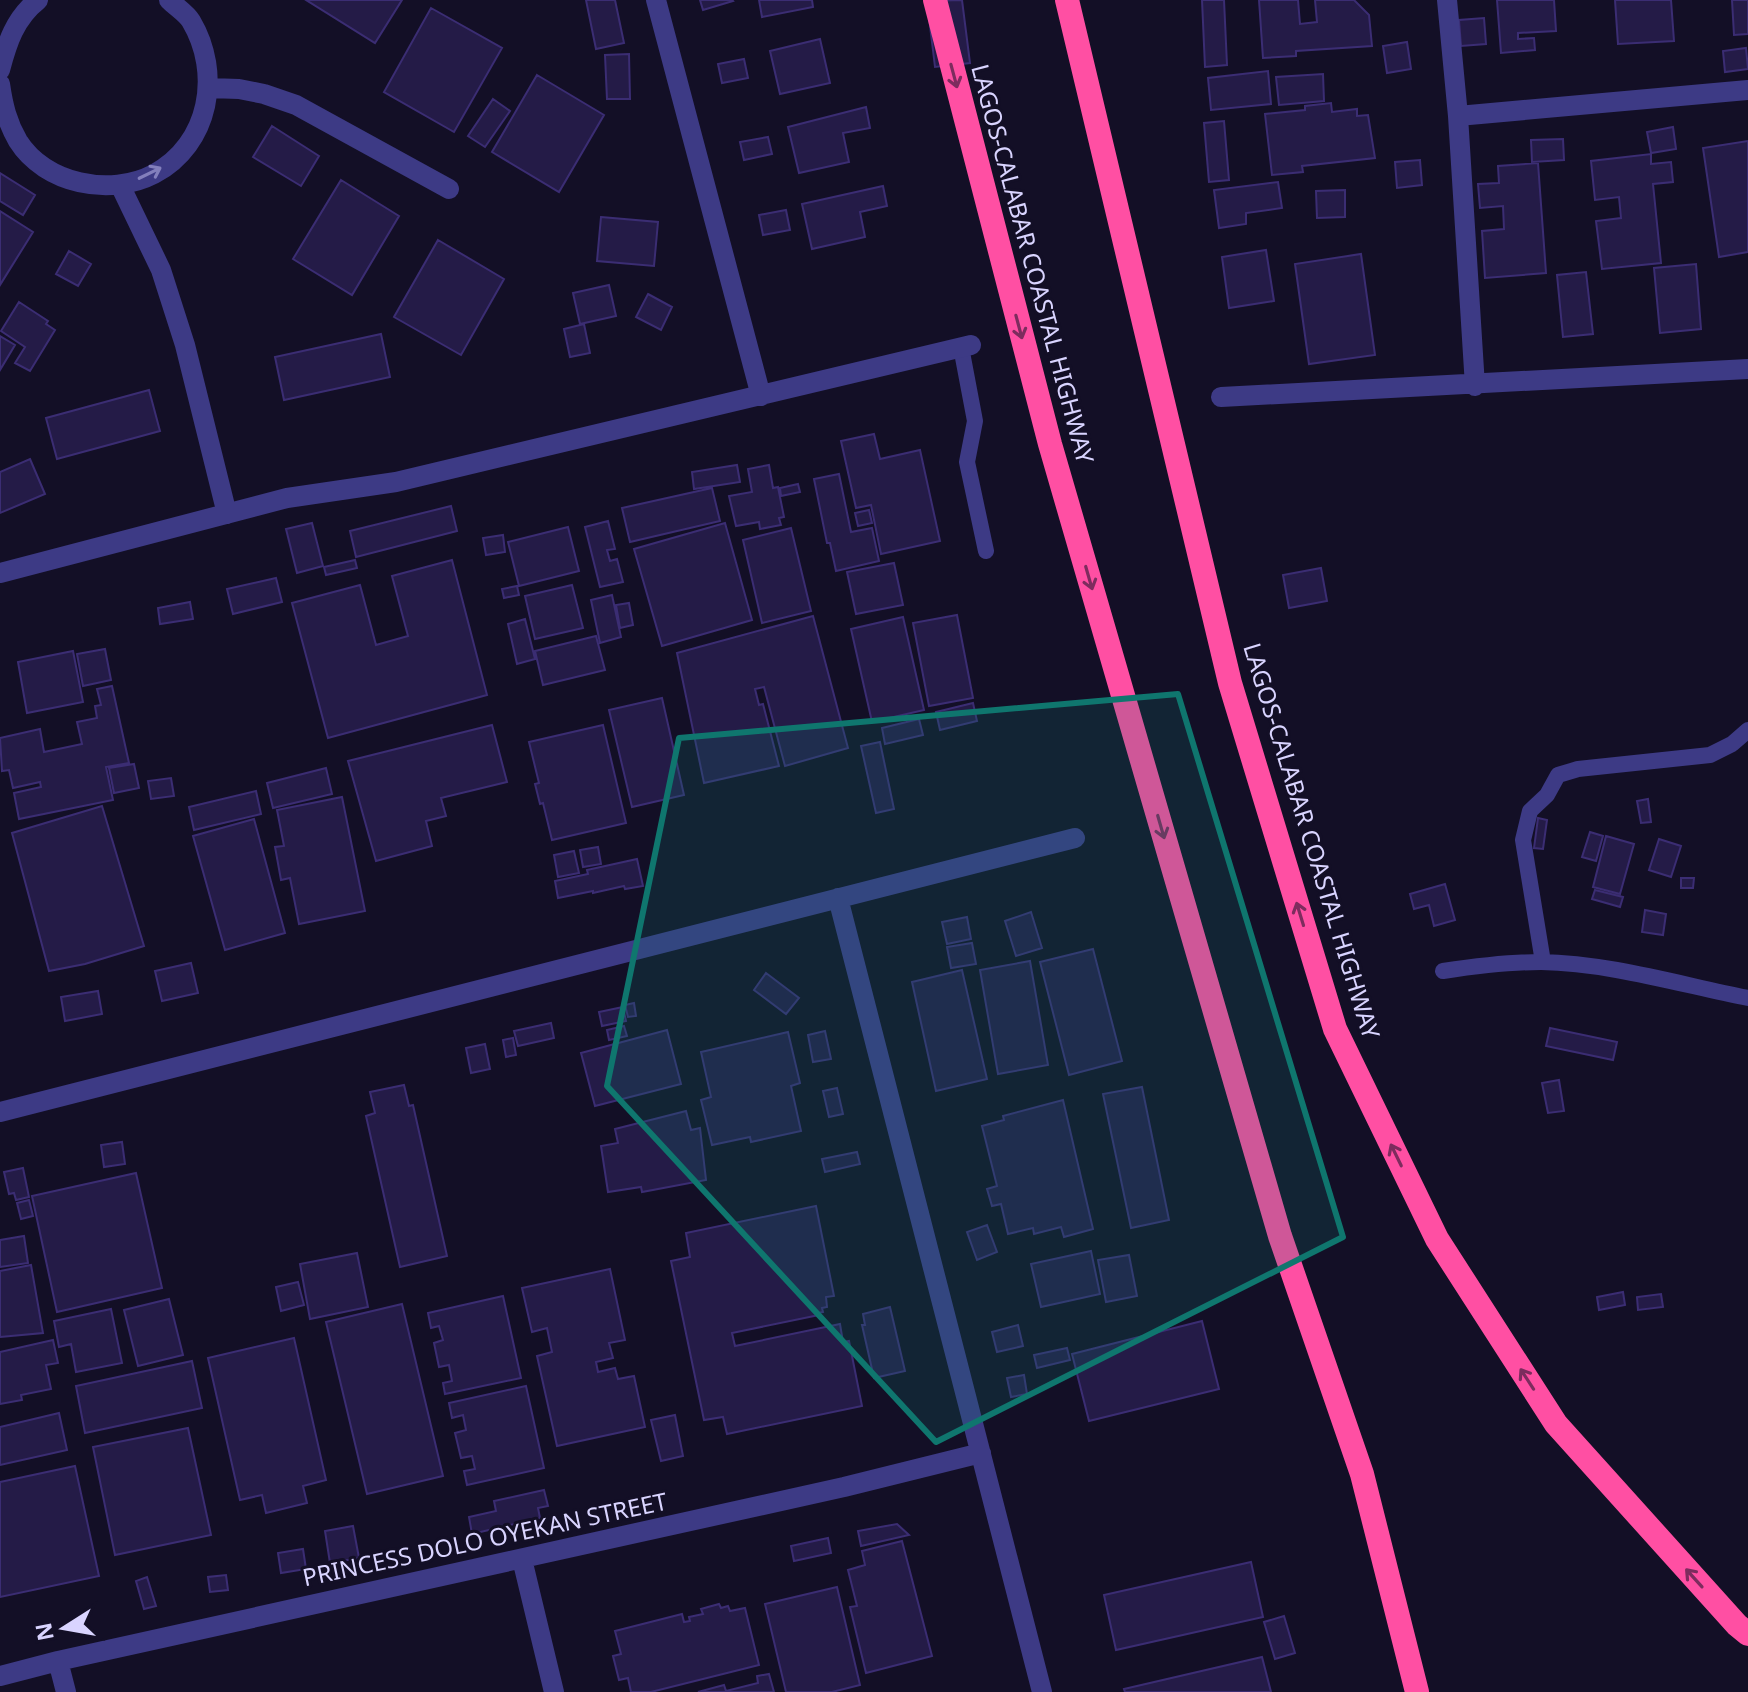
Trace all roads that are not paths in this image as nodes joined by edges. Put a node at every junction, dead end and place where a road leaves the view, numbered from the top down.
1 (38, 0) edge
2 (169, 0) edge
3 (656, 0) edge
4 (935, 0) edge
5 (1067, 0) edge
6 (1447, 0) edge
7 (0, 70) edge
8 (0, 84) edge
9 (209, 88) junction
10 (1748, 90) edge
11 (1, 102) edge
12 (1458, 116) junction
13 (120, 185) junction
14 (449, 189) dead end
15 (966, 346) joint
16 (1748, 369) edge
17 (1475, 386) junction
18 (761, 396) junction
19 (1221, 397) dead end
20 (227, 514) junction
21 (986, 551) dead end
22 (0, 573) edge
23 (1748, 730) edge
24 (1075, 838) dead end
25 (838, 898) junction
26 (1543, 962) junction
27 (1443, 971) dead end
28 (1748, 998) edge
29 (0, 1112) edge
30 (981, 1453) junction
31 (522, 1559) junction
32 (1748, 1634) edge
33 (58, 1661) junction
34 (0, 1676) edge
35 (66, 1692) edge
36 (554, 1692) edge
37 (1042, 1692) edge
38 (1417, 1692) edge

1 - 7 street
2 - 9 street
3 - 18 street
4 -> 38 highway, LAGOS-CALABAR COASTAL HIGHWAY
32 -> 5 highway, LAGOS-CALABAR COASTAL HIGHWAY
6 - 12 street
8 - 11 street
13 -> 9 street
9 - 14 street
10 - 12 street
11 - 13 street
12 - 17 street
13 - 20 street
15 - 18 street
15 - 21 lane
16 - 17 street
17 - 19 street
18 - 20 street
20 - 22 street
23 - 26 lane
24 - 25 street
25 - 29 street
25 - 30 street
26 - 27 lane
26 - 28 lane
30 - 31 street, PRINCESS DOLO OYEKAN STREET
30 - 37 street
31 - 33 street, PRINCESS DOLO OYEKAN STREET
31 - 36 street
33 - 34 street, PRINCESS DOLO OYEKAN STREET
33 - 35 street

